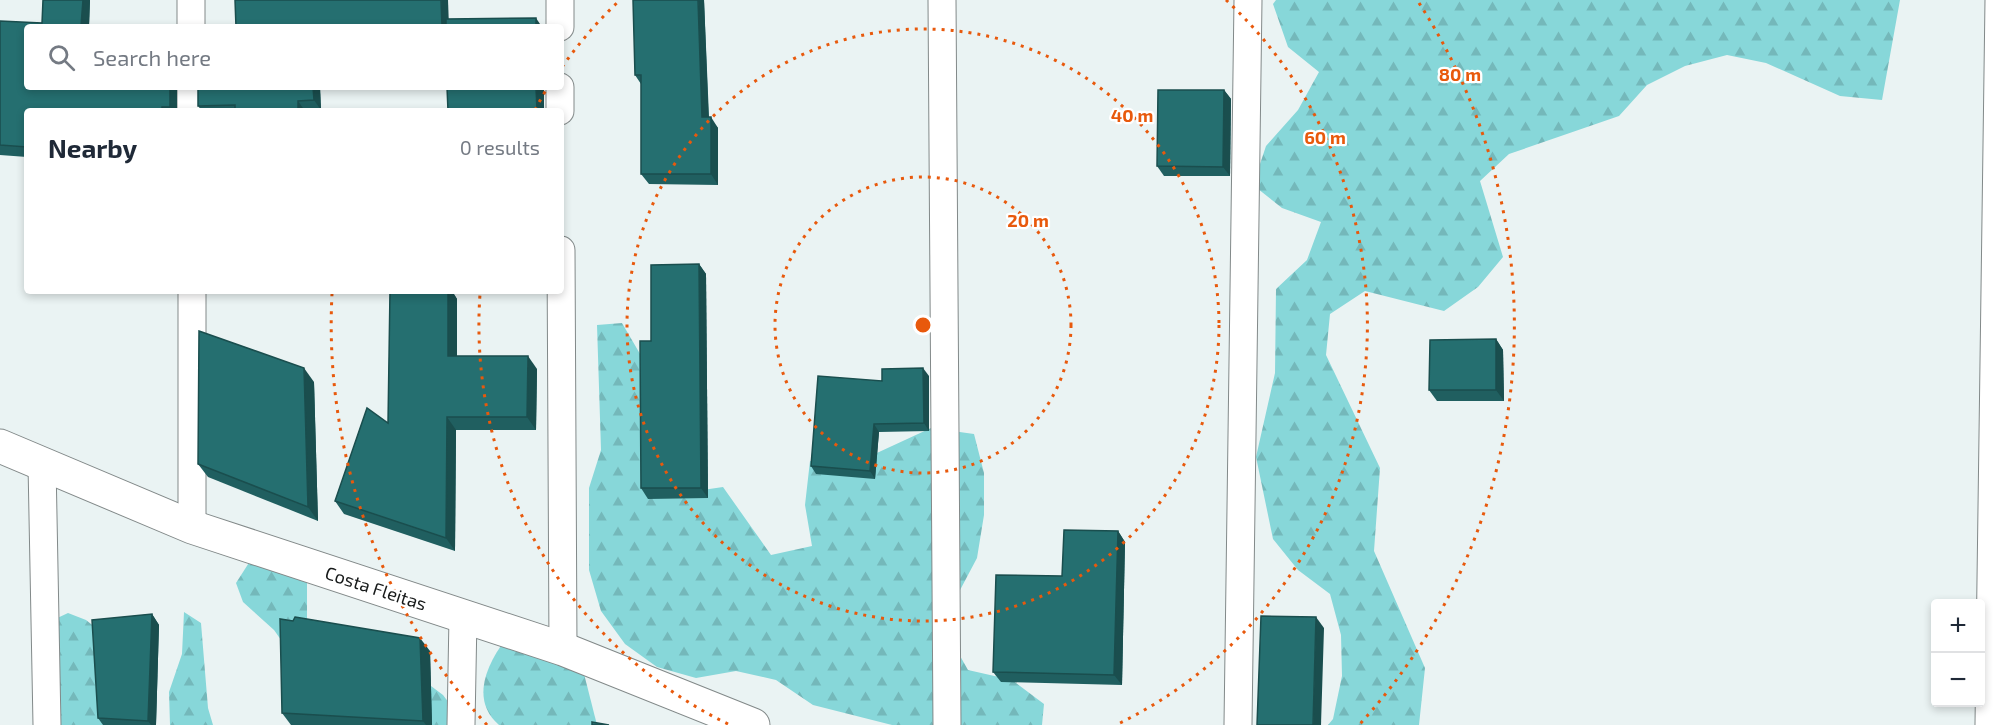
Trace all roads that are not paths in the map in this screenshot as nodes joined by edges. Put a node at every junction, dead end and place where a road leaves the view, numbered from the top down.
1 (191, 0) edge
2 (560, 0) edge
3 (942, 0) edge
4 (1248, 0) edge
5 (2002, 0) edge
6 (191, 24) edge
7 (560, 24) edge
8 (191, 90) edge
9 (560, 90) edge
10 (191, 108) edge
11 (560, 108) edge
12 (192, 294) edge
13 (561, 294) edge
14 (0, 446) edge
15 (42, 464) junction
16 (192, 527) junction
17 (463, 617) junction
18 (563, 650) junction
19 (47, 725) edge
20 (461, 725) edge
21 (753, 725) edge
22 (947, 725) edge
23 (1238, 725) edge
24 (1992, 725) edge

1 - 6 lane
2 - 7 lane
3 - 22 lane
4 - 23 lane
5 - 24 main road
8 - 10 lane
9 - 11 lane
12 - 16 lane
13 - 18 lane
14 - 15 main road, Costa Fleitas
15 - 16 main road, Costa Fleitas
15 - 19 lane
16 - 17 main road, Costa Fleitas
17 - 18 main road, Costa Fleitas
17 - 20 lane
18 - 21 main road, Costa Fleitas

